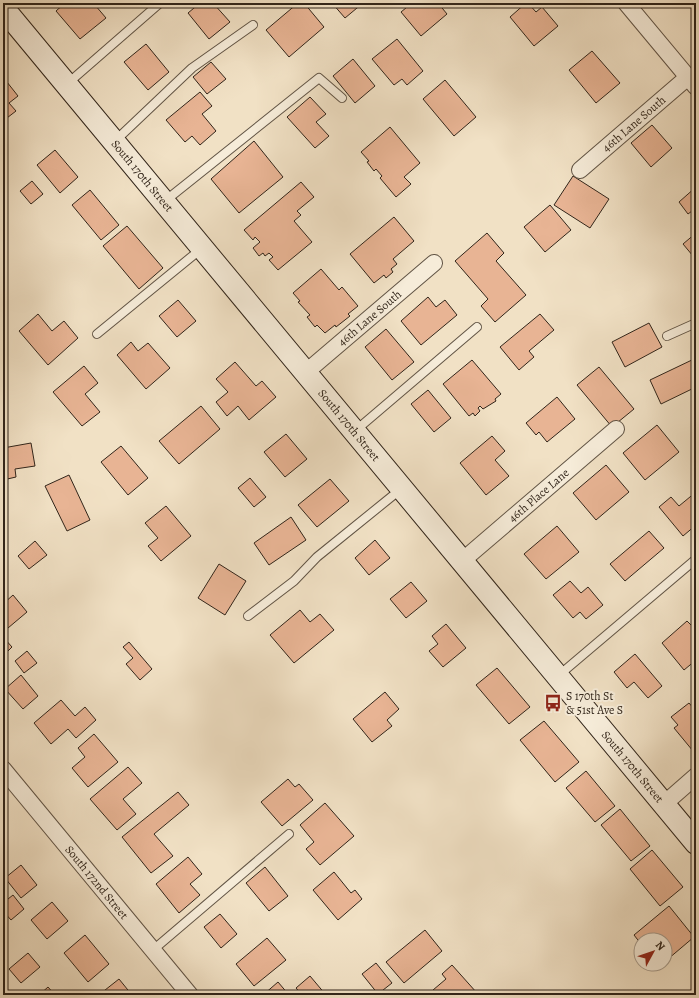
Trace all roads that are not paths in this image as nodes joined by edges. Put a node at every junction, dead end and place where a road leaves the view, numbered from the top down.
1 (160, 3) edge
2 (626, 3) edge
3 (3, 8) edge
4 (253, 25) dead end
5 (692, 82) edge
6 (66, 84) junction
7 (342, 98) dead end
8 (114, 142) junction
9 (580, 170) dead end
10 (165, 201) junction
11 (202, 248) junction
12 (434, 263) dead end
13 (696, 323) edge
14 (477, 327) dead end
15 (97, 334) dead end
16 (667, 336) dead end
17 (305, 373) junction
18 (616, 429) dead end
19 (354, 432) junction
20 (402, 488) junction
21 (696, 559) edge
22 (462, 561) junction
23 (248, 616) dead end
24 (558, 676) junction
25 (3, 769) edge
26 (696, 776) edge
27 (664, 804) junction
28 (289, 834) dead end
29 (696, 843) edge
30 (153, 950) junction
31 (190, 995) edge

1 - 6 lane
2 - 5 street
3 - 6 street, South 170th Street
4 - 8 lane
5 - 9 street, 46th Lane South
6 - 8 street, South 170th Street
7 - 10 lane
8 - 10 street, South 170th Street
10 - 11 street, South 170th Street
11 - 15 lane
11 - 17 street, South 170th Street
12 - 17 street, 46th Lane South
13 - 16 lane
14 - 19 lane
17 - 19 street, South 170th Street
18 - 22 street, 46th Place Lane
19 - 20 street, South 170th Street
20 - 22 street, South 170th Street
20 - 23 lane
21 - 24 lane
22 - 24 street, South 170th Street
24 - 27 street, South 170th Street
25 - 30 street, South 172nd Street
26 - 27 street
27 - 29 street, South 170th Street
28 - 30 lane
30 - 31 street, South 172nd Street

